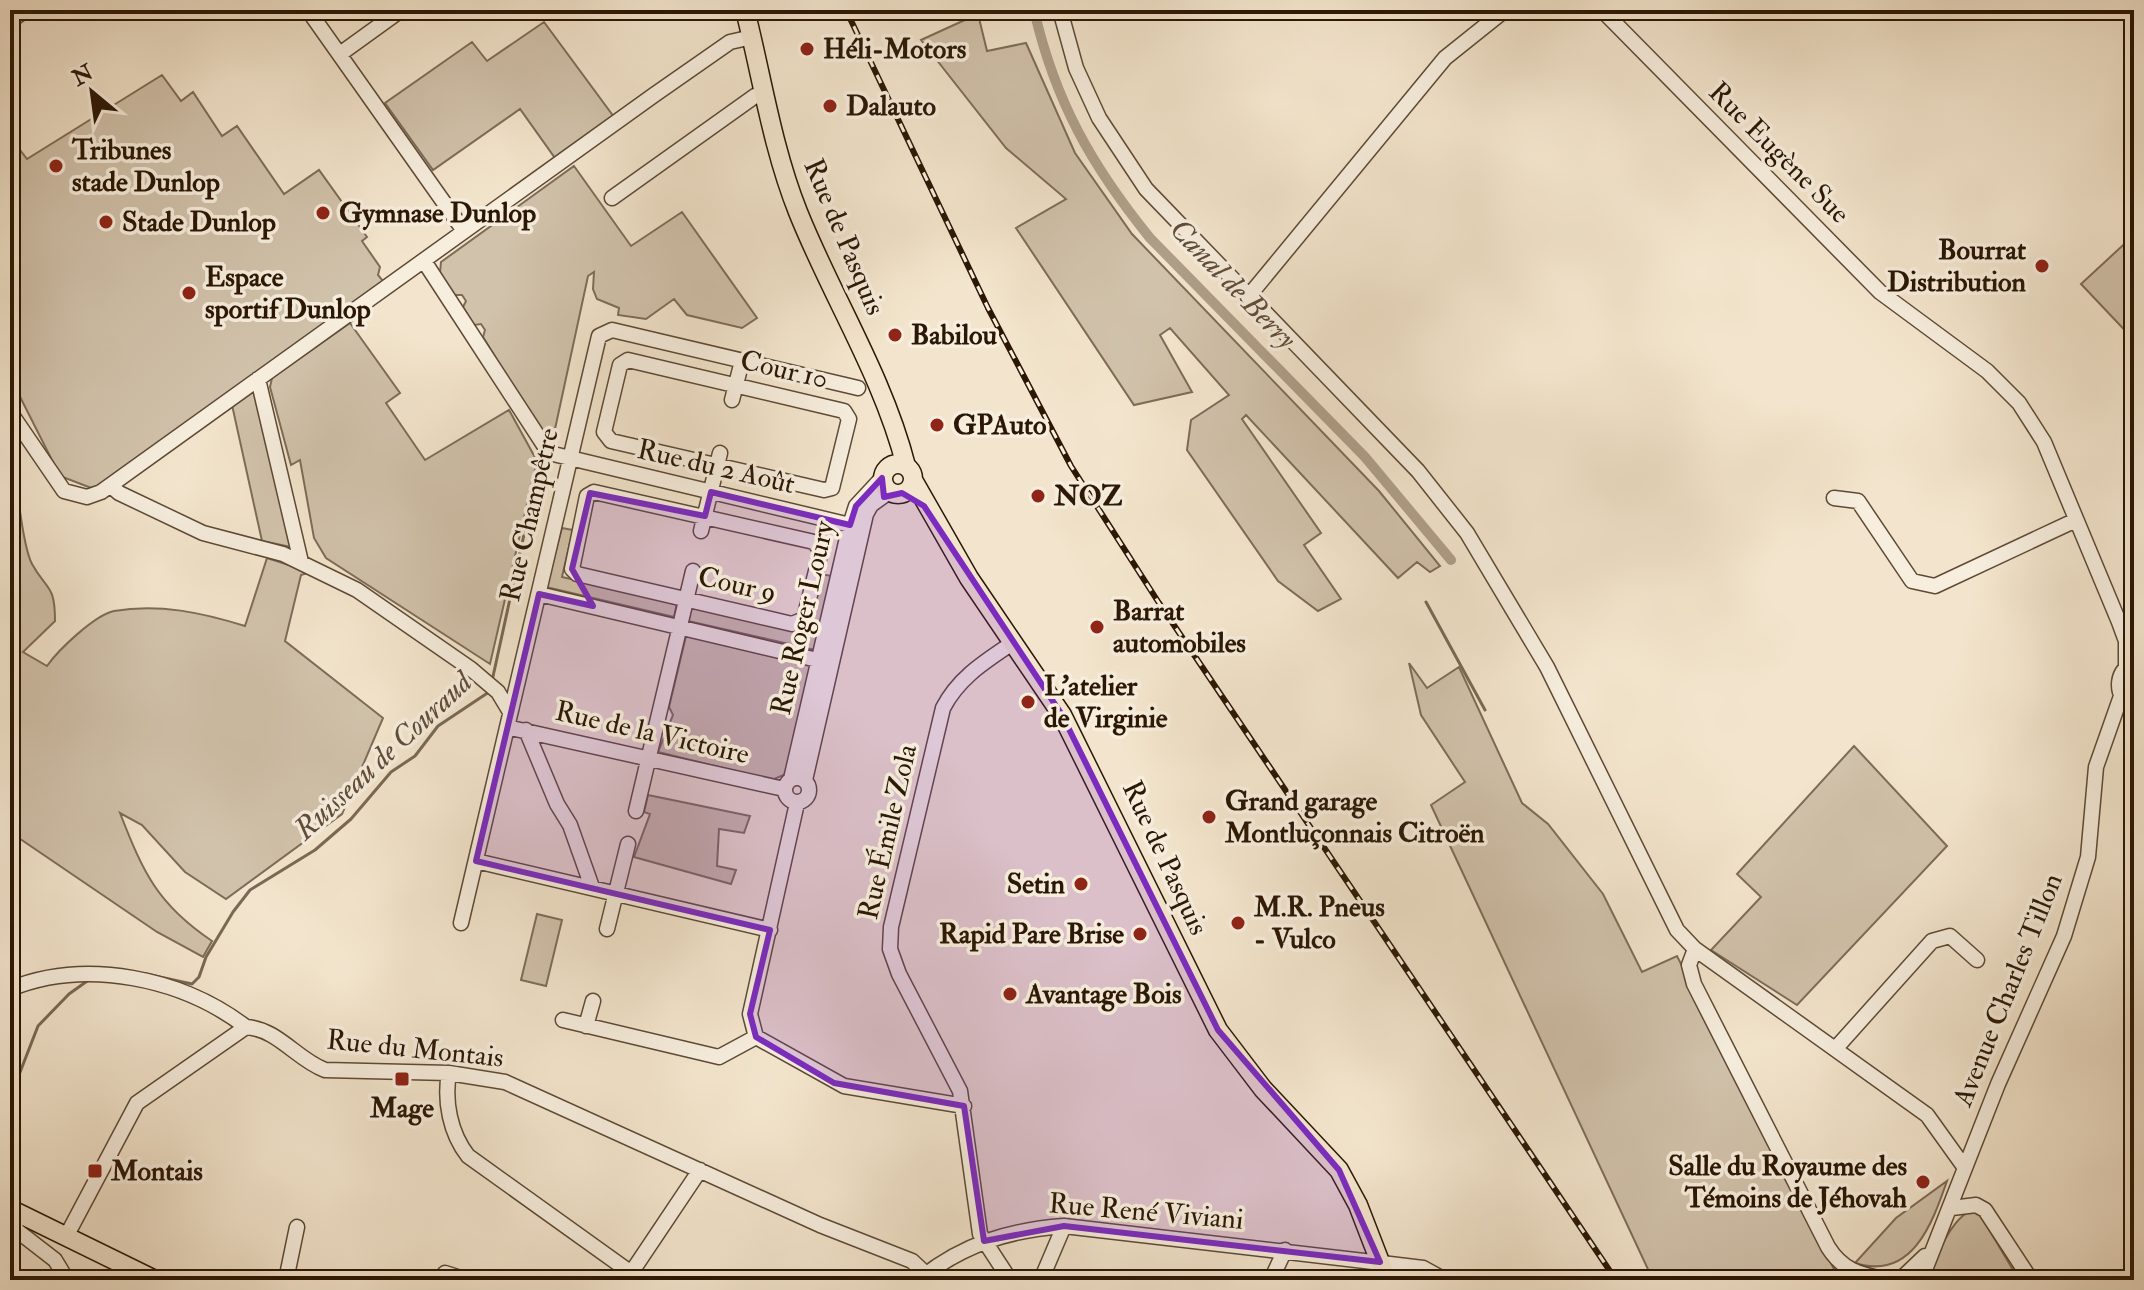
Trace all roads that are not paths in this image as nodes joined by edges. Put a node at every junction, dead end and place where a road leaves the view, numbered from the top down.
1 (26, 10) edge
2 (308, 10) edge
3 (401, 10) edge
4 (745, 10) edge
5 (1060, 10) edge
6 (1505, 10) edge
7 (1602, 10) edge
8 (10, 21) edge
9 (752, 37) junction
10 (340, 54) junction
11 (765, 93) junction
12 (612, 198) dead end
13 (464, 231) junction
14 (424, 261) junction
15 (1248, 297) junction
16 (742, 361) junction
17 (258, 379) junction
18 (858, 388) dead end
19 (734, 393) junction
20 (10, 412) edge
21 (570, 459) junction
22 (719, 459) junction
23 (897, 479) junction
24 (111, 486) junction
25 (711, 492) junction
26 (1834, 498) dead end
27 (2076, 520) junction
28 (703, 524) junction
29 (850, 525) junction
30 (301, 562) junction
31 (693, 571) dead end
32 (539, 594) junction
33 (686, 599) junction
34 (679, 627) junction
35 (1014, 642) junction
36 (2130, 644) edge
37 (825, 662) junction
38 (2130, 664) edge
39 (2121, 696) junction
40 (2134, 708) edge
41 (509, 720) junction
42 (526, 730) junction
43 (2105, 742) junction
44 (647, 759) junction
45 (794, 783) junction
46 (797, 803) junction
47 (636, 811) dead end
48 (628, 844) dead end
49 (476, 861) junction
50 (592, 887) junction
51 (617, 893) junction
52 (461, 923) dead end
53 (607, 929) dead end
54 (770, 930) junction
55 (1695, 949) junction
56 (1977, 960) dead end
57 (10, 989) edge
58 (593, 1001) dead end
59 (563, 1020) dead end
60 (586, 1026) junction
61 (246, 1027) junction
62 (756, 1037) junction
63 (1836, 1048) junction
64 (449, 1073) junction
65 (964, 1106) junction
66 (1965, 1168) junction
67 (700, 1170) junction
68 (1952, 1208) junction
69 (14, 1211) edge
70 (1064, 1226) junction
71 (297, 1227) dead end
72 (67, 1235) junction
73 (984, 1241) junction
74 (1285, 1250) junction
75 (1931, 1250) junction
76 (1384, 1271) edge
77 (445, 1273) dead end
78 (923, 1277) edge
79 (633, 1278) edge
80 (1867, 1278) edge
81 (1907, 1278) edge
82 (67, 1280) edge
83 (155, 1280) edge
84 (286, 1280) edge
85 (467, 1280) edge
86 (1010, 1280) edge
87 (1041, 1280) edge
88 (1271, 1280) edge
89 (1445, 1280) edge
90 (1886, 1280) edge
91 (1921, 1280) edge
92 (2031, 1280) edge

1 - 8 street
2 - 10 street
3 - 10 street
4 - 9 main road, Rue de Pasquis
5 - 15 street
6 - 15 street
7 - 27 street, Rue Eugène Sue
9 - 11 main road, Rue de Pasquis
9 - 13 street
10 - 13 street
11 - 12 street
11 - 23 main road, Rue de Pasquis
13 - 14 street
14 - 17 street
14 - 21 street, Rue du 2 Août
15 - 55 street
16 - 18 street
16 - 19 street
16 - 21 street, Rue Champêtre
17 - 24 street
17 - 30 street
19 - 22 street, Cour 10
19 - 22 street, Cour 10
20 - 24 street
21 - 25 street, Rue du 2 Août
21 - 32 street, Rue Champêtre
22 - 25 street
23 - 29 street, Rue Roger Loury
23 - 35 main road, Rue de Pasquis
23 - 37 street, Rue Roger Loury
24 - 30 street
25 - 28 street
25 - 29 street, Rue du 2 Août
26 - 27 street
27 - 36 street, Rue Eugène Sue
28 - 33 street, Cour 9
28 - 33 street, Cour 9
29 - 37 street, Rue Roger Loury
30 - 41 street
31 - 33 street
32 - 34 street
32 - 41 street, Rue Champêtre
33 - 34 street
34 - 37 street
34 - 44 street
35 - 65 street, Rue Émile Zola
35 - 76 main road, Rue de Pasquis
36 - 38 street, Rue Eugène Sue
37 - 45 street, Rue Roger Loury
38 - 39 street, Rue Eugène Sue
39 - 40 street
39 - 43 street, Avenue Charles Tillon
40 - 43 street, Avenue Charles Tillon
41 - 42 street, Rue de la Victoire
41 - 49 street, Rue Champêtre
42 - 44 street, Rue de la Victoire
42 - 50 street
43 - 66 street, Avenue Charles Tillon
44 - 45 street, Rue de la Victoire
44 - 47 street
45 - 46 street
45 - 46 street, Rue Roger Loury
46 - 54 street, Rue Roger Loury
48 - 51 street
49 - 50 street
49 - 52 street, Rue Champêtre
50 - 51 street
51 - 53 street
51 - 54 street
54 - 62 street, Rue Roger Loury
55 - 63 street
55 - 80 street
56 - 63 street
57 - 61 street, Rue du Montais
58 - 60 street
59 - 60 street
60 - 62 street
61 - 64 street, Rue du Montais
61 - 72 street
62 - 65 street
63 - 66 street
64 - 67 street, Rue du Montais
64 - 79 street
65 - 73 street, Rue Émile Zola
66 - 68 street, Avenue Charles Tillon
67 - 78 street, Rue du Montais
67 - 79 street
68 - 75 street, Avenue Charles Tillon
68 - 92 street
69 - 72 main road
69 - 82 street
70 - 73 street, Rue René Viviani
70 - 74 street, Rue René Viviani
70 - 87 street
71 - 84 street
72 - 83 main road
73 - 78 street, Rue René Viviani
73 - 86 street
74 - 76 street, Rue René Viviani
74 - 88 street
75 - 81 street, Avenue Charles Tillon
75 - 91 street, Avenue Charles Tillon
76 - 89 street, Rue René Viviani
77 - 85 street
80 - 90 street
81 - 90 street

